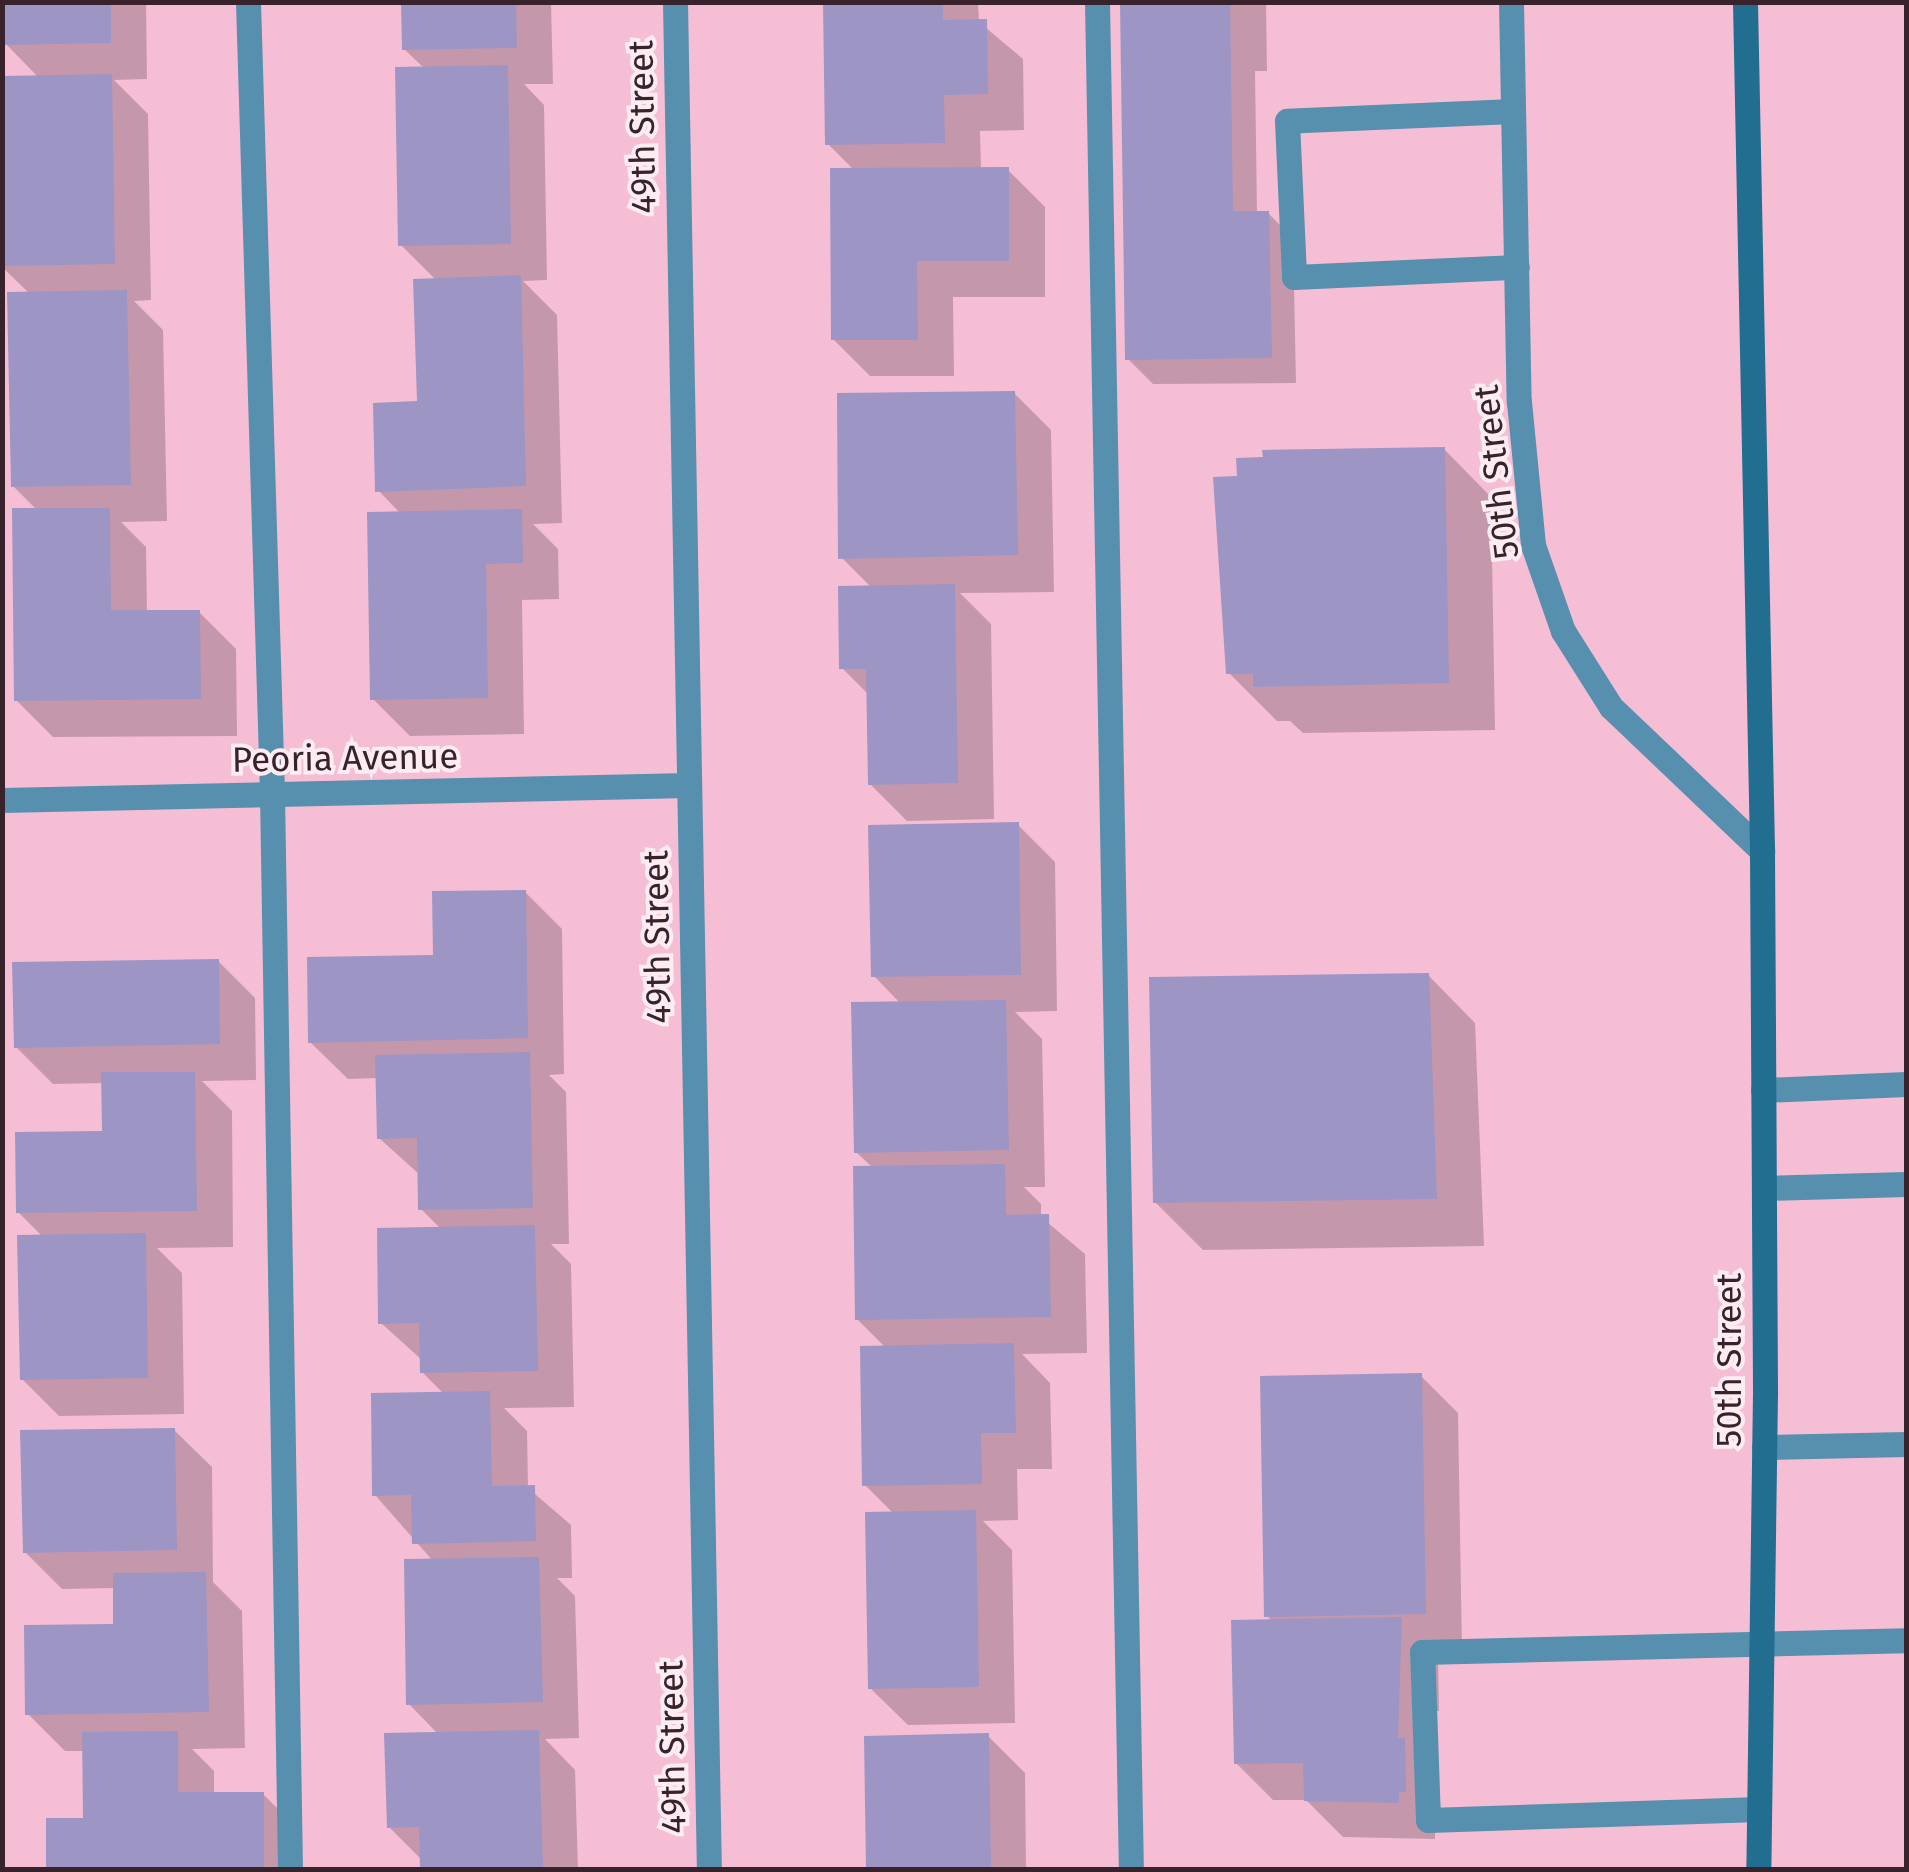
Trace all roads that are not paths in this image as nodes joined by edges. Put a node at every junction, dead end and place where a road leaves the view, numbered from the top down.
1 (248, 2) edge
2 (675, 2) edge
3 (1097, 2) edge
4 (1511, 2) edge
5 (1745, 2) edge
6 (1513, 111) junction
7 (1516, 267) junction
8 (690, 785) junction
9 (272, 794) junction
10 (2, 800) edge
11 (1762, 851) junction
12 (1906, 1084) edge
13 (1763, 1090) junction
14 (1906, 1184) edge
15 (1764, 1188) junction
16 (1906, 1444) edge
17 (1764, 1447) junction
18 (1906, 1640) edge
19 (1762, 1642) junction
20 (1759, 1809) junction
21 (290, 1870) edge
22 (710, 1870) edge
23 (1132, 1870) edge
24 (1758, 1870) edge

1 - 9 street
2 - 8 street, 49th Street
3 - 23 street
4 - 6 street, 50th Street
5 - 11 main road, 50th Street
6 - 7 street, 50th Street
6 - 7 street
7 - 11 street, 50th Street
8 - 9 street, Peoria Avenue
8 - 22 street, 49th Street
9 - 10 street, Peoria Avenue
9 - 21 street
11 - 13 main road, 50th Street
12 - 13 street
13 - 15 main road, 50th Street
14 - 15 street
15 - 17 main road, 50th Street
16 - 17 street
17 - 19 main road, 50th Street
18 - 19 street
19 - 20 main road, 50th Street
19 - 20 street
20 - 24 main road, 50th Street

